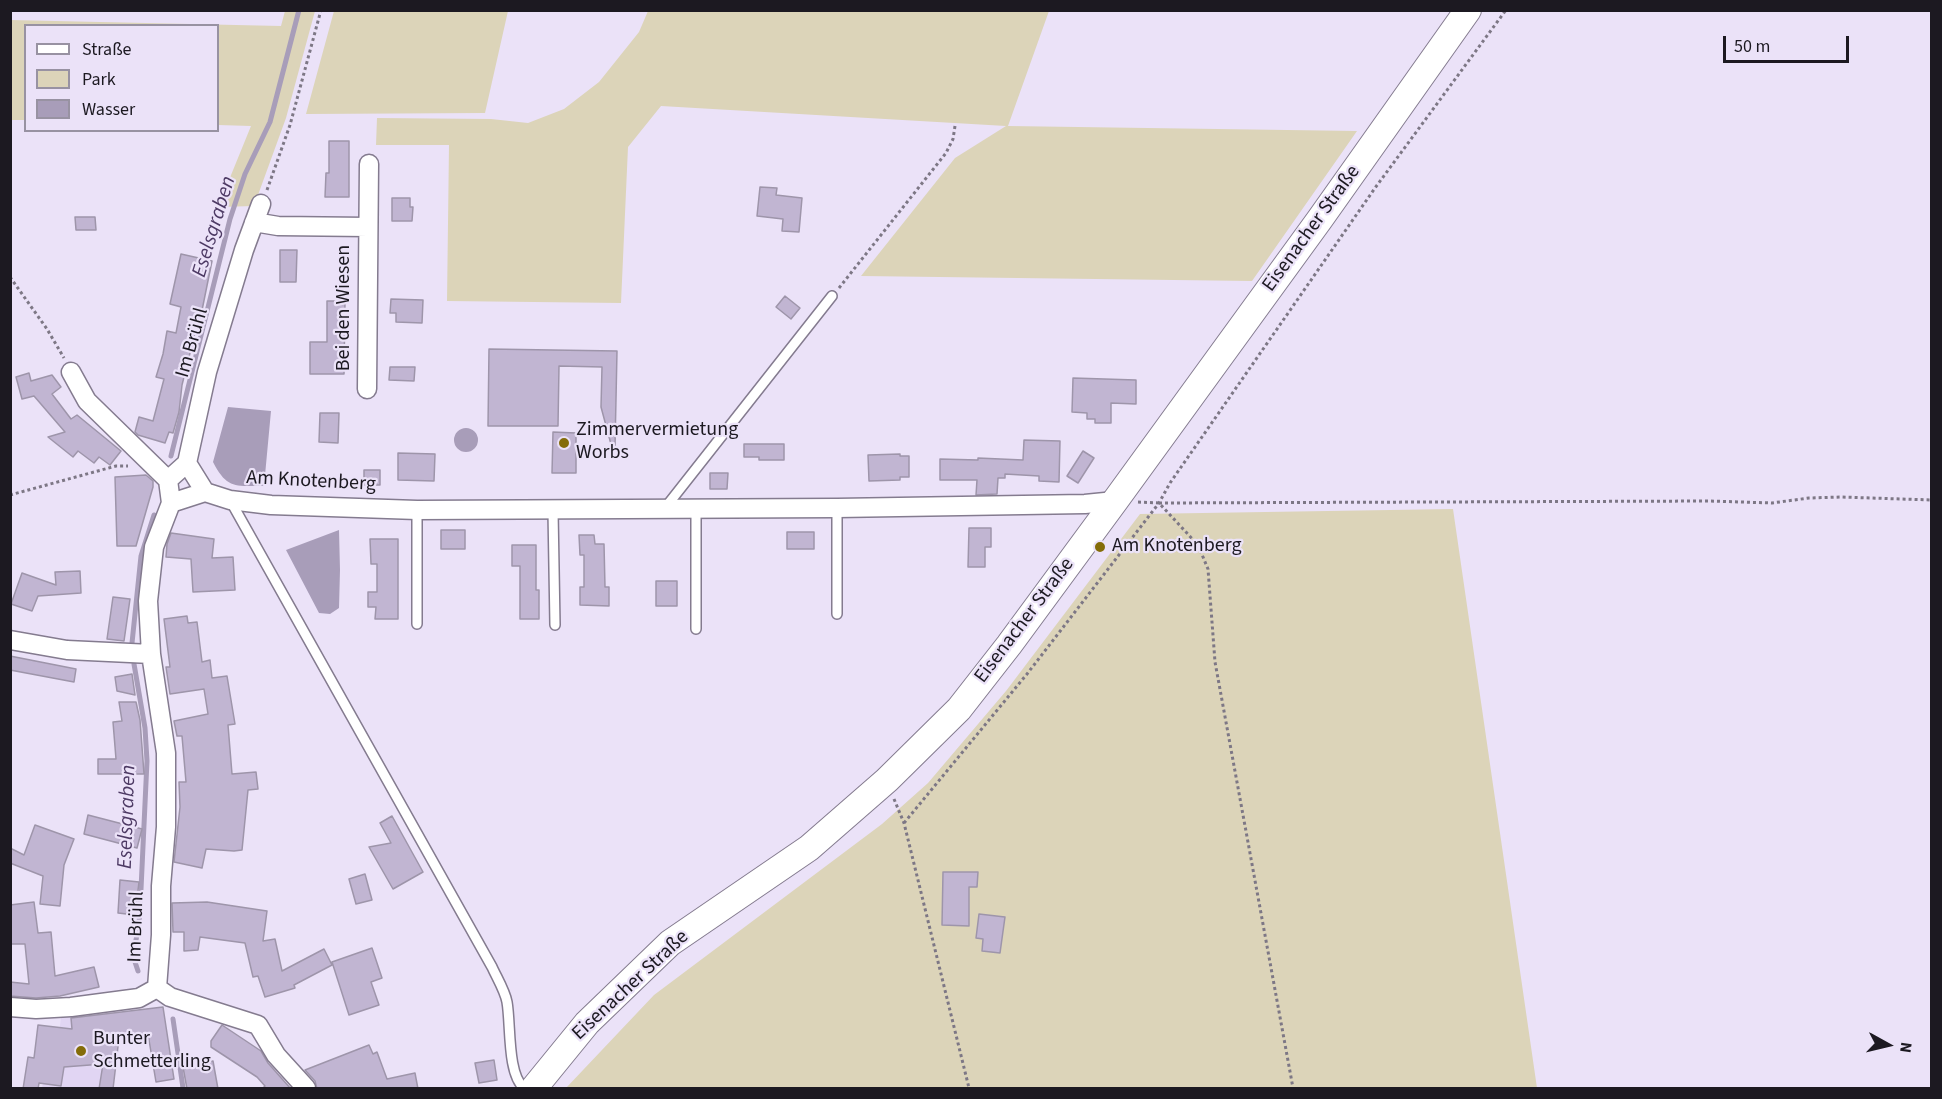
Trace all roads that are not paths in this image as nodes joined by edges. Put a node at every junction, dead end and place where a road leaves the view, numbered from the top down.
1 (1468, 10) edge
2 (369, 164) dead end
3 (261, 204) road end
4 (254, 222) junction
5 (368, 227) junction
6 (832, 296) road end
7 (71, 372) road end
8 (367, 390) dead end
9 (187, 463) junction
10 (168, 480) junction
11 (205, 492) junction
12 (230, 500) junction
13 (1115, 501) junction
14 (171, 504) junction
15 (696, 508) junction
16 (837, 508) junction
17 (417, 510) junction
18 (664, 510) junction
19 (554, 511) junction
20 (837, 614) dead end
21 (417, 624) dead end
22 (555, 625) dead end
23 (696, 629) dead end
24 (10, 640) edge
25 (151, 654) junction
26 (157, 988) junction
27 (10, 1006) edge
28 (306, 1089) edge
29 (524, 1089) edge
30 (534, 1089) edge

1 - 13 main road, Eisenacher Straße
2 - 5 street, Bei den Wiesen
3 - 4 street, Im Brühl
4 - 5 street, Bei den Wiesen
4 - 9 street, Im Brühl
5 - 8 street, Bei den Wiesen
6 - 18 lane
7 - 10 street
9 - 10 street
9 - 11 street
10 - 14 street, Im Brühl
11 - 12 street, Am Knotenberg
11 - 14 street
12 - 17 street, Am Knotenberg
12 - 29 lane
13 - 16 street, Am Knotenberg
13 - 30 main road, Eisenacher Straße
14 - 25 street, Im Brühl
15 - 16 street, Am Knotenberg
15 - 18 street, Am Knotenberg
15 - 23 lane
16 - 20 lane
17 - 19 street, Am Knotenberg
17 - 21 lane
18 - 19 street, Am Knotenberg
19 - 22 lane
24 - 25 street
25 - 26 street, Im Brühl
26 - 27 street
26 - 28 street

